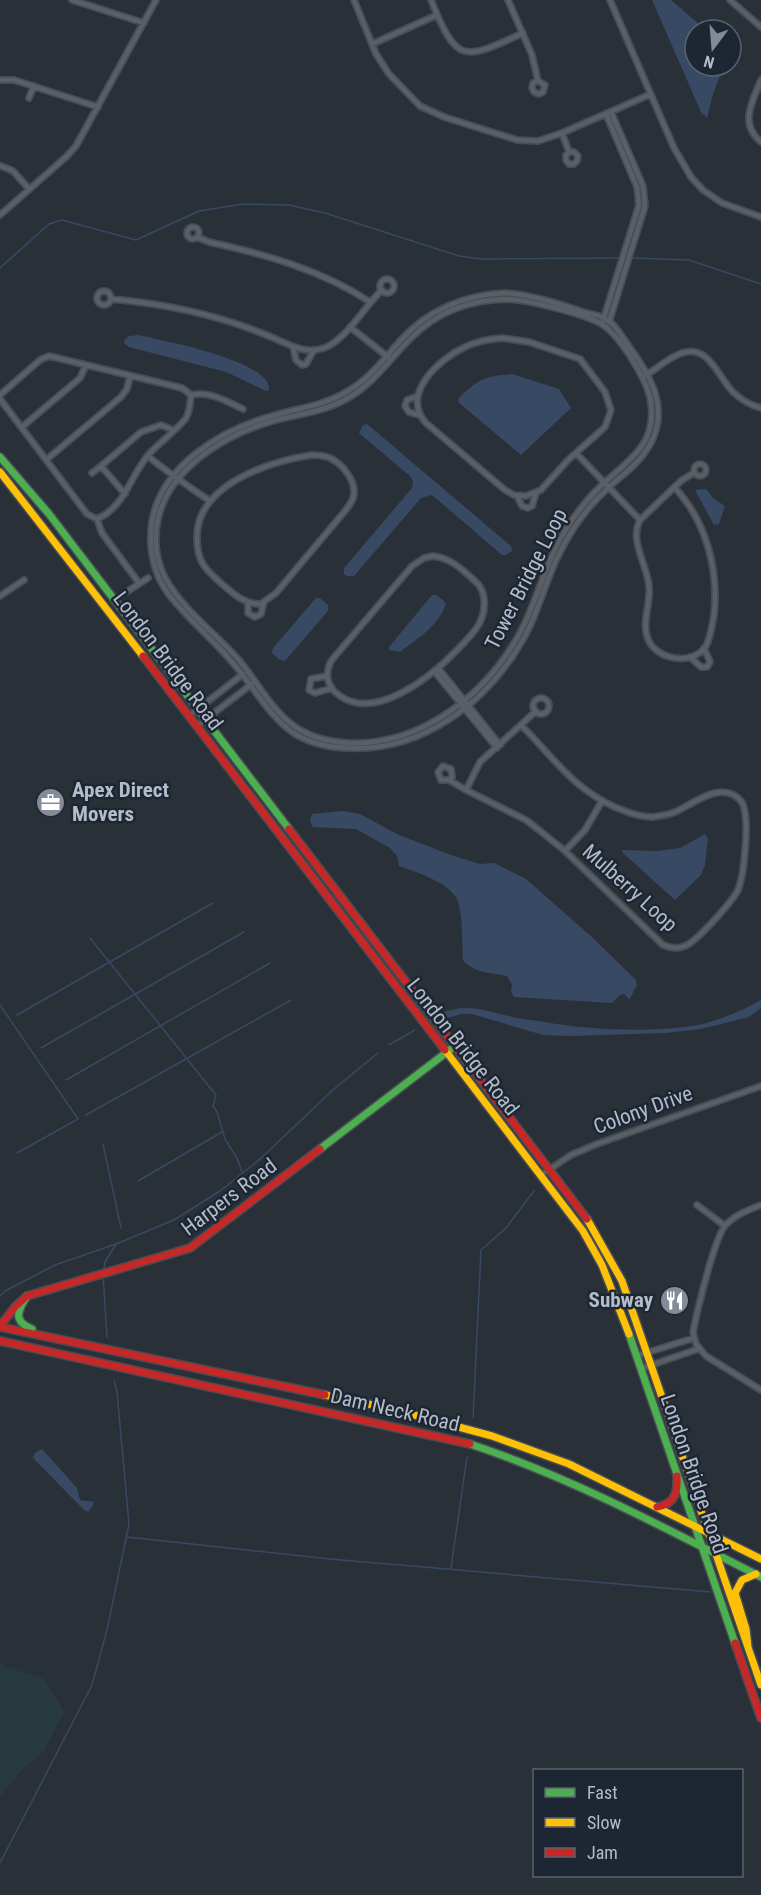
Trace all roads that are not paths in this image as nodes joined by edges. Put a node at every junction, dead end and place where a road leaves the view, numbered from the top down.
1 (72, 0) edge
2 (156, 0) edge
3 (354, 0) edge
4 (431, 0) edge
5 (508, 0) edge
6 (610, 0) edge
7 (730, 0) edge
8 (84, 2) edge
9 (437, 15) junction
10 (144, 23) junction
11 (761, 27) edge
12 (523, 33) junction
13 (372, 44) junction
14 (0, 80) edge
15 (761, 80) edge
16 (538, 81) dead end
17 (34, 86) junction
18 (651, 94) junction
19 (29, 98) dead end
20 (98, 107) junction
21 (609, 113) junction
22 (562, 133) junction
23 (761, 142) edge
24 (570, 152) dead end
25 (1, 166) edge
26 (29, 189) junction
27 (0, 215) edge
28 (761, 217) edge
29 (197, 237) dead end
30 (382, 290) dead end
31 (111, 298) dead end
32 (370, 302) junction
33 (607, 319) junction
34 (604, 326) junction
35 (350, 327) junction
36 (293, 347) junction
37 (314, 350) junction
38 (389, 358) junction
39 (86, 365) junction
40 (648, 374) junction
41 (130, 376) junction
42 (643, 377) junction
43 (191, 395) junction
44 (418, 396) junction
45 (0, 397) edge
46 (761, 408) edge
47 (243, 409) dead end
48 (420, 415) junction
49 (22, 427) junction
50 (173, 430) junction
51 (576, 453) junction
52 (148, 456) junction
53 (0, 457) edge
54 (46, 460) junction
55 (8, 466) junction
56 (101, 466) junction
57 (0, 472) edge
58 (92, 473) dead end
59 (694, 473) dead end
60 (172, 477) junction
61 (178, 478) junction
62 (606, 485) junction
63 (674, 487) junction
64 (536, 493) junction
65 (125, 494) junction
66 (517, 495) junction
67 (210, 501) junction
68 (97, 519) junction
69 (640, 520) junction
70 (148, 578) dead end
71 (24, 580) dead end
72 (140, 583) junction
73 (128, 591) dead end
74 (0, 596) edge
75 (264, 602) junction
76 (248, 603) junction
77 (704, 648) junction
78 (690, 657) junction
79 (436, 670) junction
80 (245, 672) junction
81 (327, 676) junction
82 (253, 683) junction
83 (332, 688) junction
84 (464, 704) junction
85 (198, 710) junction
86 (536, 711) dead end
87 (189, 716) junction
88 (206, 720) junction
89 (197, 726) junction
90 (522, 726) junction
91 (499, 746) junction
92 (449, 780) dead end
93 (466, 790) junction
94 (602, 801) junction
95 (565, 851) junction
96 (455, 1046) junction
97 (447, 1051) junction
98 (761, 1086) edge
99 (551, 1169) junction
100 (541, 1175) junction
101 (698, 1205) dead end
102 (761, 1205) edge
103 (725, 1226) junction
104 (27, 1296) junction
105 (0, 1326) edge
106 (694, 1338) junction
107 (0, 1341) edge
108 (94, 1346) junction
109 (699, 1349) junction
110 (646, 1353) junction
111 (636, 1356) junction
112 (650, 1366) junction
113 (640, 1369) junction
114 (761, 1390) edge
115 (677, 1476) junction
116 (656, 1508) junction
117 (696, 1527) junction
118 (708, 1533) junction
119 (703, 1547) junction
120 (716, 1554) junction
121 (761, 1559) edge
122 (758, 1575) edge
123 (748, 1647) junction
124 (761, 1685) edge
125 (761, 1718) edge

1 - 8 street
2 - 10 street
3 - 13 street
4 - 9 street
5 - 12 street
6 - 18 street
7 - 11 street
8 - 10 street
9 - 12 street
9 - 13 street
10 - 20 street
12 - 16 street
13 - 22 street
14 - 17 street
15 - 23 street
17 - 19 street
17 - 20 street
18 - 21 street
18 - 28 street
20 - 26 street
21 - 22 street
21 - 33 street
22 - 24 street
25 - 26 street
26 - 27 street
29 - 32 street
30 - 32 street
31 - 36 street
32 - 35 street
33 - 34 street
33 - 38 street, Tower Bridge Loop
33 - 40 street, Tower Bridge Loop
34 - 38 street, Tower Bridge Loop
34 - 42 street, Tower Bridge Loop
35 - 37 street
35 - 38 street
36 - 37 street
36 - 37 street
38 - 60 street, Tower Bridge Loop
38 - 61 street, Tower Bridge Loop
39 - 41 street
39 - 45 street
39 - 49 street
40 - 42 street
40 - 46 street
40 - 62 street, Tower Bridge Loop
41 - 43 street
41 - 54 street
42 - 62 street, Tower Bridge Loop
43 - 47 street
43 - 50 street
44 - 48 street
44 - 48 street
44 - 51 street
45 - 49 street
48 - 66 street
49 - 54 street
50 - 52 street
50 - 56 street
51 - 62 street
51 - 64 street
52 - 60 street
52 - 65 street
53 - 55 main road, London Bridge Road
54 - 68 street
55 - 57 street
55 - 85 main road, London Bridge Road
56 - 58 street
56 - 65 street
57 - 87 main road, London Bridge Road
59 - 63 street
60 - 61 street
60 - 80 street, Tower Bridge Loop
61 - 67 street
61 - 80 street, Tower Bridge Loop
62 - 69 street
62 - 84 street, Tower Bridge Loop
63 - 69 street
63 - 77 street
64 - 66 street
64 - 66 street
65 - 68 street
67 - 75 street
67 - 76 street
68 - 72 street
69 - 78 street
70 - 72 street
71 - 74 street
72 - 73 street
75 - 76 street
75 - 76 street
77 - 78 street
77 - 78 street
79 - 81 street
79 - 83 street
79 - 84 street
80 - 82 street, Tower Bridge Loop
80 - 85 street
81 - 83 street
81 - 83 street
82 - 84 street, Tower Bridge Loop
82 - 88 street
84 - 91 street
85 - 87 street
85 - 88 main road, London Bridge Road
86 - 90 street
87 - 89 main road, London Bridge Road
88 - 89 street
88 - 96 main road, London Bridge Road
89 - 97 main road, London Bridge Road
90 - 91 street
90 - 94 street, Mulberry Loop
91 - 93 street
92 - 93 street, Mulberry Loop
93 - 95 street, Mulberry Loop
94 - 95 street
94 - 95 street, Mulberry Loop
96 - 97 main road, Harpers Road
96 - 99 main road, London Bridge Road
97 - 100 main road, London Bridge Road
97 - 104 main road, Harpers Road
98 - 99 street, Colony Drive
99 - 100 street, Colony Drive
99 - 110 main road, London Bridge Road
100 - 111 main road, London Bridge Road
101 - 103 street
102 - 103 street
103 - 106 street
104 - 105 main road
104 - 108 main road
105 - 108 main road, Dam Neck Road
106 - 109 street
106 - 110 street
107 - 119 main road, Dam Neck Road
108 - 116 main road, Dam Neck Road
109 - 112 street
109 - 114 street
110 - 111 street
110 - 112 main road, London Bridge Road
111 - 113 main road, London Bridge Road
112 - 113 street
112 - 118 main road, London Bridge Road
113 - 115 main road, London Bridge Road
115 - 116 main road
115 - 117 main road, London Bridge Road
116 - 117 main road, Dam Neck Road
117 - 118 main road, Dam Neck Road
117 - 119 main road, London Bridge Road
118 - 120 main road, London Bridge Road
118 - 121 main road, Dam Neck Road
119 - 120 main road, Dam Neck Road
119 - 125 main road, London Bridge Road
120 - 122 main road, Dam Neck Road
120 - 123 main road, London Bridge Road
122 - 123 main road
123 - 124 main road, London Bridge Road

